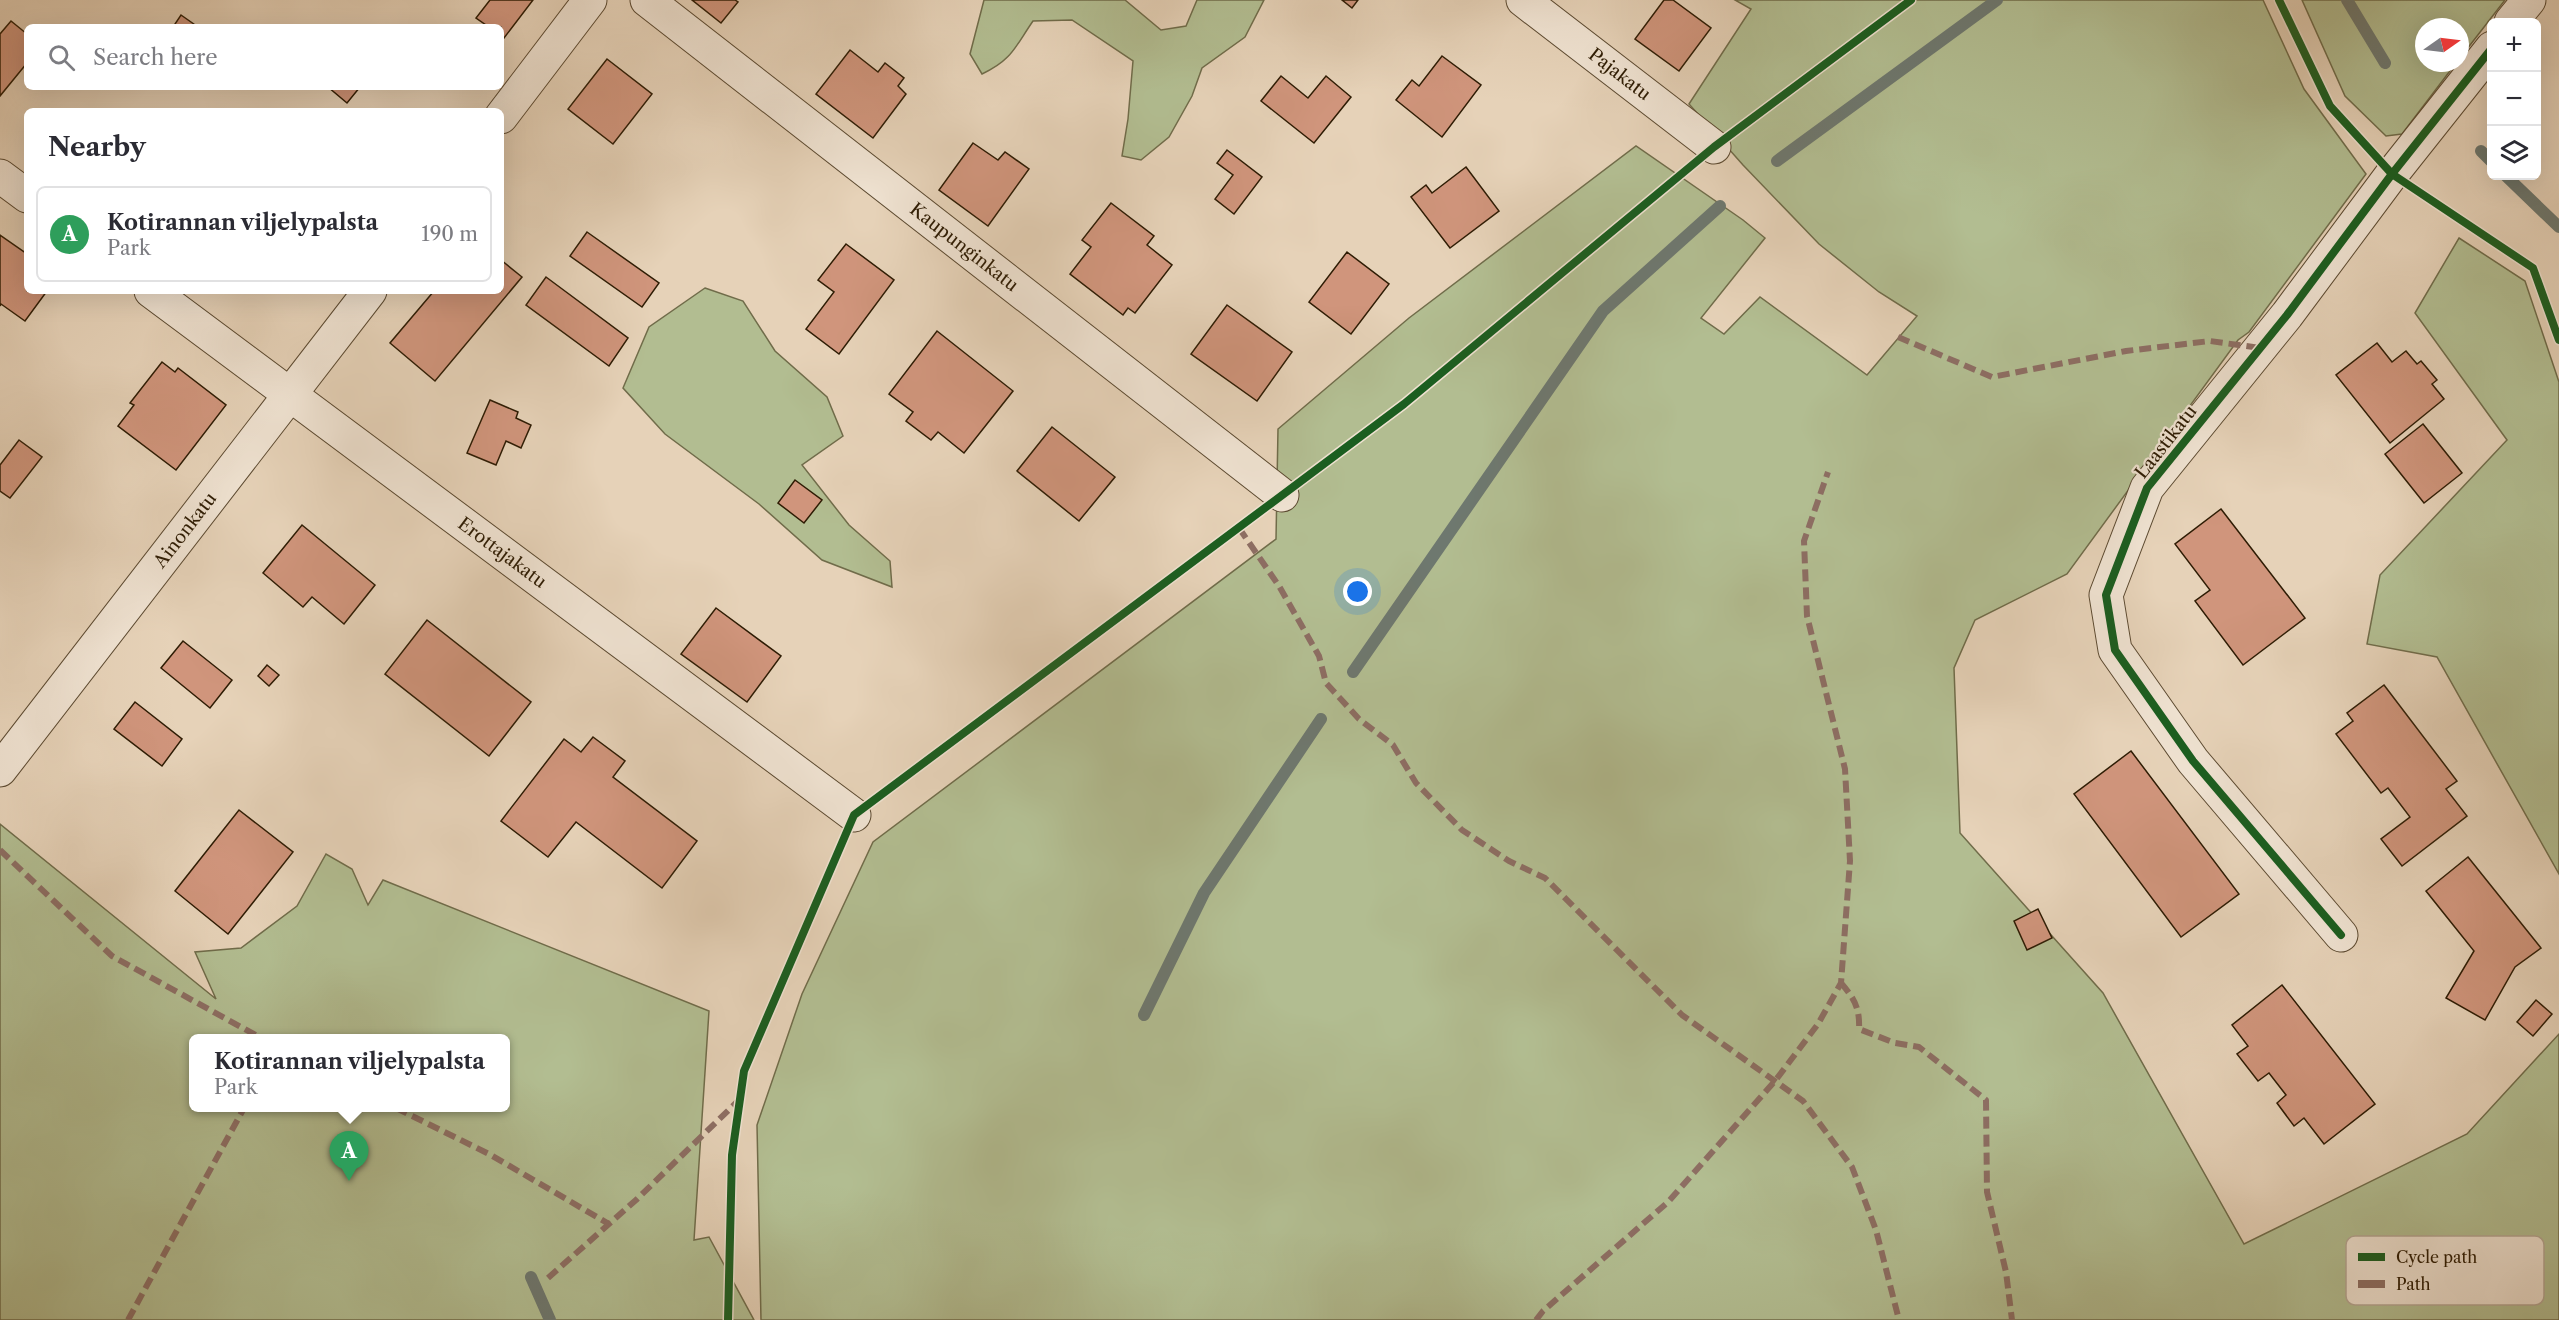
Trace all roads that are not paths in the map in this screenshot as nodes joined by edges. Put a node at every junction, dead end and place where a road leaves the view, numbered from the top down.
1 (590, 0) edge
2 (647, 0) edge
3 (1523, 0) edge
4 (2529, 0) edge
5 (2514, 18) edge
6 (2487, 54) edge
7 (504, 113) edge
8 (1714, 147) dead end
9 (0, 176) edge
10 (24, 194) edge
11 (155, 294) edge
12 (368, 294) edge
13 (290, 397) junction
14 (1282, 495) dead end
15 (0, 770) edge
16 (854, 815) dead end
17 (2341, 935) dead end

1 - 7 street
2 - 14 street, Kaupunginkatu
3 - 8 street, Pajakatu
4 - 5 street
6 - 17 street, Laastikatu
9 - 10 street
11 - 13 street, Erottajakatu
12 - 13 street, Ainonkatu
13 - 15 street, Ainonkatu
13 - 16 street, Erottajakatu

